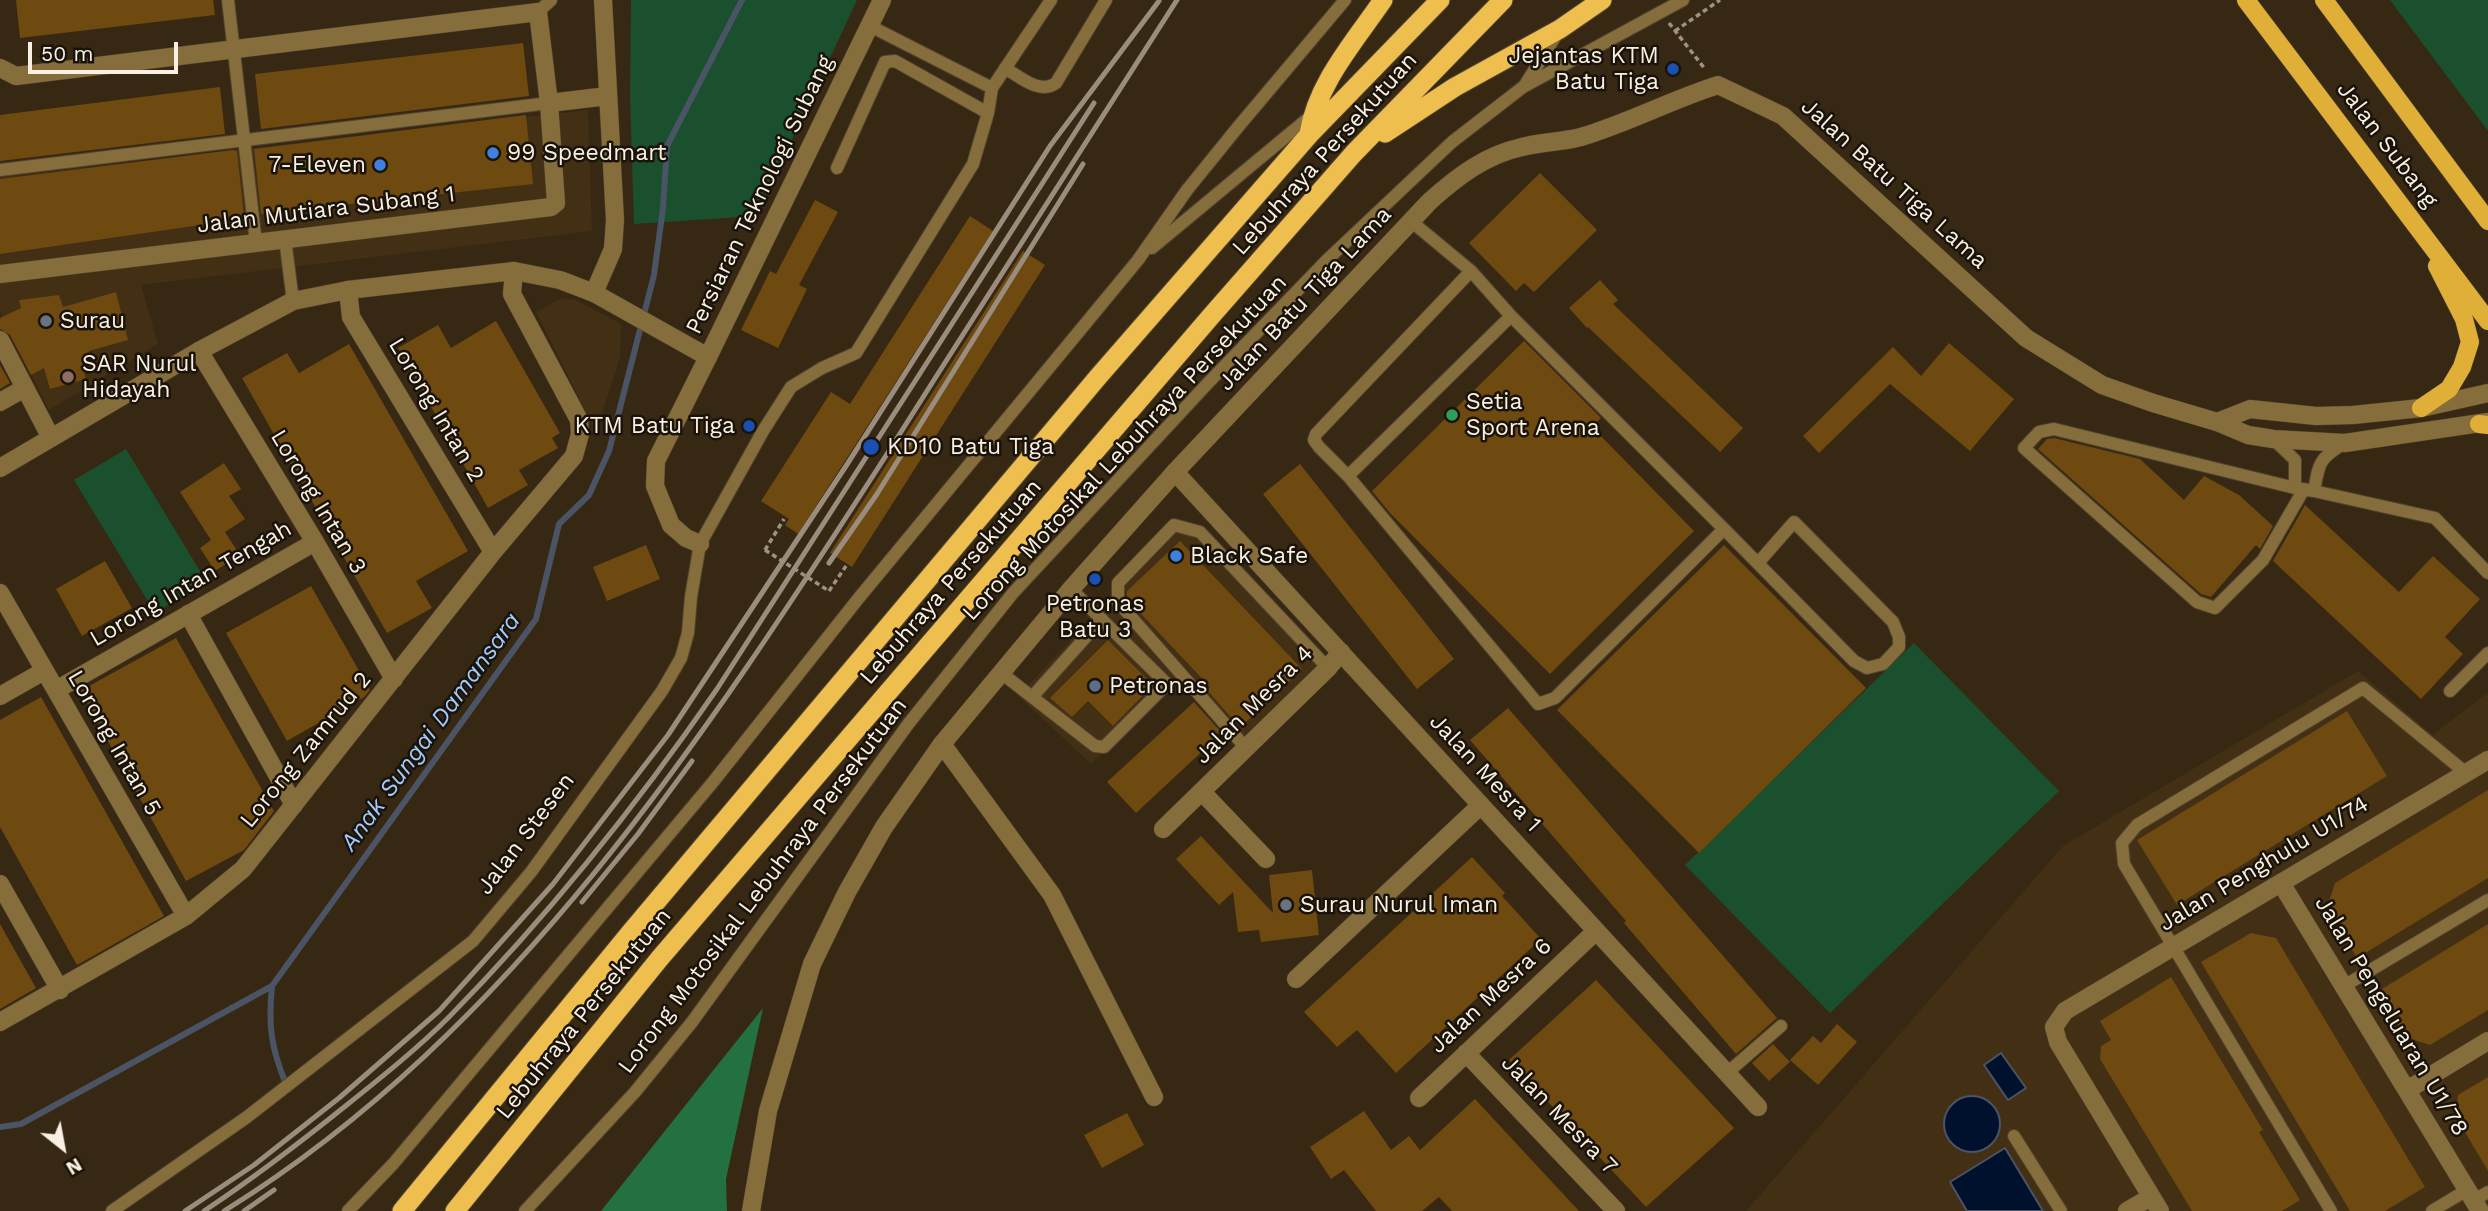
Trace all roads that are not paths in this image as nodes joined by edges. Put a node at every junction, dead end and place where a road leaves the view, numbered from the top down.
1 (228, 0) edge
2 (603, 0) edge
3 (882, 0) edge
4 (1051, 0) edge
5 (1106, 0) edge
6 (1345, 0) edge
7 (1383, 0) edge
8 (1440, 0) edge
9 (1503, 0) edge
10 (1602, 0) edge
11 (1683, 0) edge
12 (2246, 0) edge
13 (2324, 0) edge
14 (544, 6) edge
15 (870, 26) junction
16 (1560, 29) junction
17 (233, 49) junction
18 (1005, 68) junction
19 (8, 72) edge
20 (1523, 87) junction
21 (992, 89) junction
22 (608, 96) junction
23 (549, 103) junction
24 (988, 113) junction
25 (1312, 114) junction
26 (1309, 135) junction
27 (244, 140) junction
28 (1354, 153) junction
29 (837, 169) dead end
30 (0, 170) edge
31 (2407, 211) junction
32 (1412, 222) junction
33 (2488, 222) edge
34 (285, 239) junction
35 (256, 243) junction
36 (1139, 260) junction
37 (514, 271) junction
38 (1471, 271) junction
39 (0, 274) edge
40 (348, 290) junction
41 (594, 293) junction
42 (293, 301) junction
43 (1511, 316) junction
44 (2488, 321) edge
45 (0, 340) edge
46 (199, 351) junction
47 (708, 357) junction
48 (25, 388) junction
49 (2488, 393) edge
50 (0, 402) edge
51 (2421, 408) junction
52 (2217, 422) junction
53 (2485, 424) edge
54 (51, 438) junction
55 (2273, 439) junction
56 (2345, 443) junction
57 (0, 468) edge
58 (1175, 472) junction
59 (1348, 476) junction
60 (2304, 489) junction
61 (1724, 529) junction
62 (315, 542) junction
63 (700, 544) junction
64 (493, 552) junction
65 (1758, 562) junction
66 (2488, 573) edge
67 (1071, 589) junction
68 (0, 593) edge
69 (188, 614) junction
70 (1102, 620) junction
71 (1341, 652) junction
72 (2488, 653) edge
73 (1328, 668) junction
74 (44, 671) junction
75 (1000, 672) junction
76 (394, 680) junction
77 (56, 690) junction
78 (2450, 691) dead end
79 (0, 696) edge
80 (1032, 696) junction
81 (942, 744) junction
82 (1246, 748) junction
83 (2488, 760) edge
84 (2466, 774) junction
85 (1202, 792) junction
86 (294, 805) junction
87 (1481, 805) junction
88 (1163, 830) dead end
89 (1266, 859) dead end
90 (2281, 883) junction
91 (0, 884) edge
92 (2488, 900) edge
93 (186, 916) junction
94 (1596, 931) junction
95 (2174, 947) junction
96 (1296, 979) dead end
97 (2344, 986) junction
98 (60, 990) junction
99 (0, 1022) edge
100 (1781, 1026) dead end
101 (2488, 1041) edge
102 (1466, 1053) junction
103 (1727, 1073) junction
104 (2407, 1090) junction
105 (1154, 1097) dead end
106 (1419, 1098) dead end
107 (1758, 1107) dead end
108 (2014, 1136) dead end
109 (2477, 1198) edge
110 (2155, 1204) edge
111 (112, 1211) edge
112 (348, 1211) edge
113 (402, 1211) edge
114 (455, 1211) edge
115 (525, 1211) edge
116 (751, 1211) edge
117 (1616, 1211) edge
118 (2060, 1211) edge
119 (2127, 1211) edge
120 (2331, 1211) edge
121 (2432, 1211) edge

1 - 17 lane
2 - 22 street
3 - 15 street, Persiaran Teknologi Subang
4 - 18 lane
5 - 18 lane
6 - 36 lane
7 - 25 highway
8 - 26 highway, Lebuhraya Persekutuan
9 - 28 highway, Lebuhraya Persekutuan
10 - 16 highway
11 - 20 lane, Lorong Motosikal Lebuhraya Persekutuan
12 - 31 main road, Jalan Subang
13 - 33 main road, Jalan Subang
14 - 17 street
14 - 23 street
15 - 21 lane
15 - 47 street, Persiaran Teknologi Subang
16 - 20 lane
16 - 28 highway
17 - 19 street
17 - 27 lane
18 - 21 lane
20 - 115 lane, Lorong Motosikal Lebuhraya Persekutuan
21 - 24 lane, Jalan Stesen
22 - 23 street
22 - 41 street
23 - 27 lane
23 - 34 street, Jalan Mutiara Subang 1
24 - 29 lane
24 - 63 lane, Jalan Stesen
25 - 26 highway
25 - 36 lane
26 - 113 highway, Lebuhraya Persekutuan
27 - 30 lane
27 - 35 lane
28 - 114 highway, Lebuhraya Persekutuan
31 - 44 main road, Jalan Subang
31 - 51 main road
32 - 38 lane
32 - 52 street, Jalan Batu Tiga Lama
32 - 58 street, Jalan Batu Tiga Lama
34 - 35 street, Jalan Mutiara Subang 1
34 - 42 lane
35 - 39 street, Jalan Mutiara Subang 1
36 - 112 lane
37 - 40 street, Persiaran Teknologi Subang
37 - 41 street, Persiaran Teknologi Subang
37 - 64 street, Lorong Zamrud 2
38 - 43 lane
38 - 59 lane
40 - 42 street, Persiaran Teknologi Subang
40 - 64 street, Lorong Intan 2
41 - 47 street, Persiaran Teknologi Subang
42 - 46 street, Persiaran Teknologi Subang
43 - 59 lane
43 - 61 lane
45 - 48 street
46 - 54 street, Persiaran Teknologi Subang
46 - 62 street, Lorong Intan 3
47 - 63 street
48 - 50 street
48 - 54 street
49 - 51 street
51 - 52 street
52 - 55 street, Jalan Batu Tiga Lama
53 - 56 street, Jalan Batu Tiga Lama
54 - 57 street, Persiaran Teknologi Subang
55 - 56 street, Jalan Batu Tiga Lama
55 - 60 lane
56 - 60 lane
58 - 67 street, Jalan Batu Tiga Lama
58 - 71 street, Jalan Mesra 1
59 - 61 lane
60 - 60 lane
60 - 66 lane
61 - 65 lane
62 - 69 street, Lorong Intan Tengah
62 - 76 street, Lorong Intan 3
63 - 111 lane, Jalan Stesen
64 - 76 street, Lorong Zamrud 2
65 - 65 lane
67 - 70 lane
67 - 75 street, Jalan Batu Tiga Lama
68 - 74 street, Lorong Intan 5
69 - 77 street, Lorong Intan Tengah
69 - 86 street
70 - 80 lane
70 - 80 lane
71 - 73 street, Jalan Mesra 4
71 - 87 street, Jalan Mesra 1
72 - 78 lane
73 - 82 street, Jalan Mesra 4
73 - 82 lane
74 - 77 street, Lorong Intan 5
74 - 79 street
75 - 80 lane
75 - 81 street, Jalan Batu Tiga Lama
76 - 86 street, Lorong Zamrud 2
77 - 93 street, Lorong Intan 5
81 - 105 street
81 - 116 street, Jalan Batu Tiga Lama
82 - 85 street, Jalan Mesra 4
83 - 84 street, Jalan Penghulu U1/74
84 - 90 street, Jalan Penghulu U1/74
84 - 95 lane
85 - 88 street, Jalan Mesra 4
85 - 89 street, Jalan Mesra 4
86 - 93 street, Lorong Zamrud 2
87 - 94 street, Jalan Mesra 1
87 - 96 street
90 - 95 street, Jalan Penghulu U1/74
90 - 97 street, Jalan Pengeluaran U1/78
91 - 98 street
92 - 97 lane
93 - 98 street, Lorong Zamrud 2
94 - 102 street, Jalan Mesra 6
94 - 103 street, Jalan Mesra 1
95 - 110 street, Jalan Penghulu U1/74
95 - 120 lane
97 - 104 street, Jalan Pengeluaran U1/78
98 - 99 street, Lorong Zamrud 2
100 - 103 lane
101 - 104 street
102 - 106 street, Jalan Mesra 6
102 - 117 street, Jalan Mesra 7
103 - 107 street, Jalan Mesra 1
104 - 109 street, Jalan Pengeluaran U1/78
108 - 118 lane
109 - 121 lane
110 - 119 street

